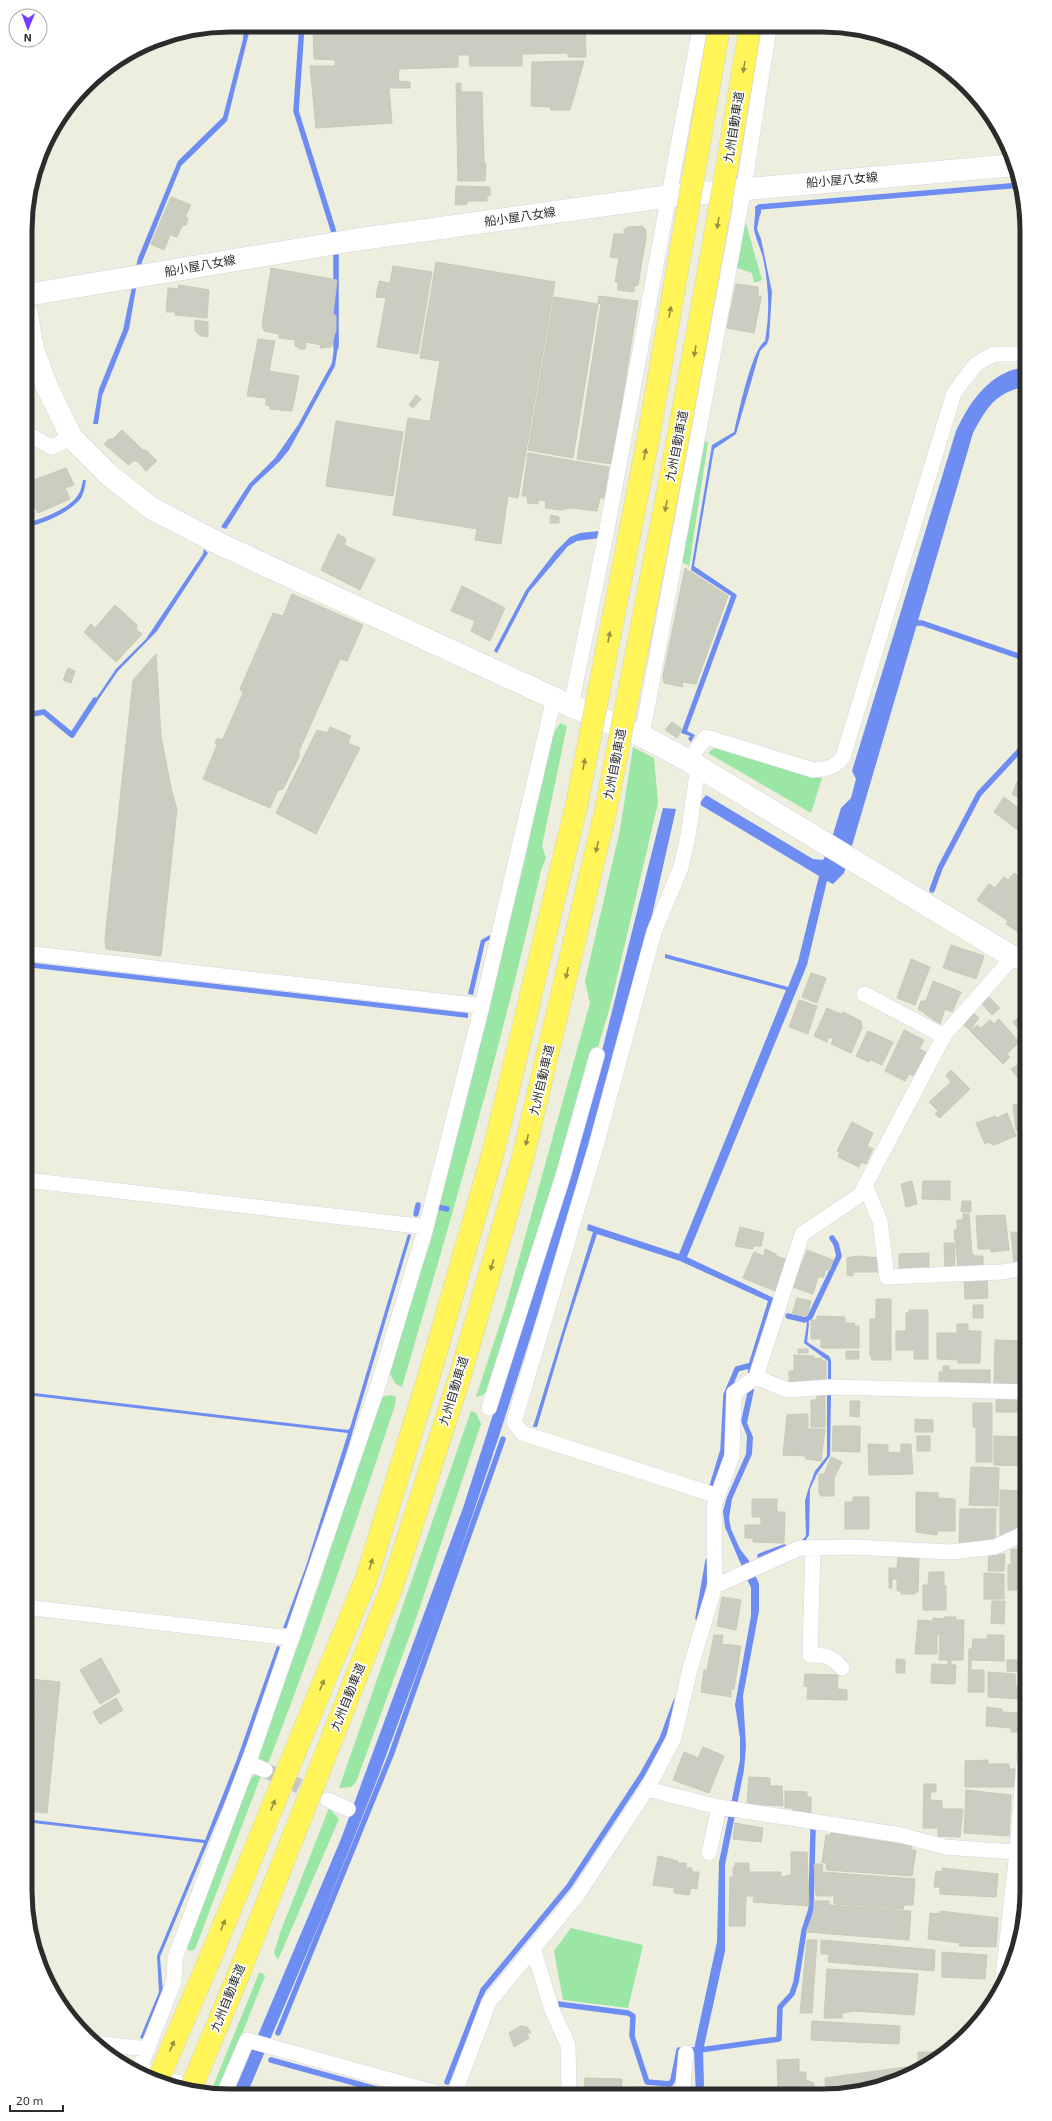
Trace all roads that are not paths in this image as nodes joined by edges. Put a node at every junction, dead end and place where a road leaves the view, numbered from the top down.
1 (699, 32) edge
2 (718, 32) edge
3 (749, 32) edge
4 (768, 32) edge
5 (1010, 166) edge
6 (744, 188) junction
7 (670, 196) junction
8 (32, 294) edge
9 (32, 344) edge
10 (1020, 354) edge
11 (32, 436) edge
12 (72, 438) junction
13 (562, 702) junction
14 (642, 736) junction
15 (696, 760) junction
16 (32, 953) edge
17 (1020, 958) edge
18 (864, 994) dead end
19 (482, 1006) junction
20 (944, 1036) junction
21 (598, 1054) dead end
22 (32, 1181) edge
23 (865, 1185) junction
24 (426, 1227) junction
25 (1020, 1269) edge
26 (756, 1377) junction
27 (1020, 1392) edge
28 (489, 1408) dead end
29 (718, 1496) junction
30 (1020, 1535) edge
31 (813, 1547) junction
32 (715, 1586) junction
33 (32, 1608) edge
34 (291, 1638) junction
35 (842, 1668) dead end
36 (248, 1763) junction
37 (265, 1770) tunnel mouth
38 (647, 1789) junction
39 (328, 1800) tunnel mouth
40 (719, 1807) junction
41 (348, 1809) dead end
42 (1020, 1852) edge
43 (709, 1853) dead end
44 (1020, 1865) edge
45 (533, 1948) junction
46 (1005, 1968) edge
47 (105, 2044) edge
48 (148, 2050) junction
49 (686, 2053) dead end
50 (140, 2068) edge
51 (159, 2076) edge
52 (192, 2085) edge
53 (226, 2089) edge
54 (423, 2089) edge
55 (456, 2089) edge
56 (569, 2089) edge
57 (683, 2089) edge

1 - 7 street
51 -> 2 highway, bridge
3 -> 52 highway, 九州自動車道, bridge
4 - 6 street
5 - 6 street, 船小屋八女線
6 - 7 street, 船小屋八女線
6 - 14 street
7 - 8 street, 船小屋八女線
7 - 13 street
9 - 12 street
10 - 15 street
11 - 12 street
12 - 13 street
13 - 14 street
13 - 19 street
14 - 15 street
15 - 17 street
15 - 29 street
16 - 19 street
17 - 20 street
18 - 20 street
19 - 24 street
20 - 23 street
21 - 28 street
22 - 24 street
23 - 25 street
23 - 26 street
24 - 34 street
26 - 27 street
26 - 29 street
29 - 32 street
30 - 31 street
31 - 32 street
31 - 35 street
32 - 38 street
33 - 34 street
34 - 36 street
36 - 37 street
36 - 48 street
38 - 40 street
38 - 45 street
39 - 41 street
40 - 42 street
40 - 43 street
44 - 46 street
45 - 55 street
45 - 56 street
47 - 48 street
48 - 50 street
49 - 57 street
53 - 54 street

